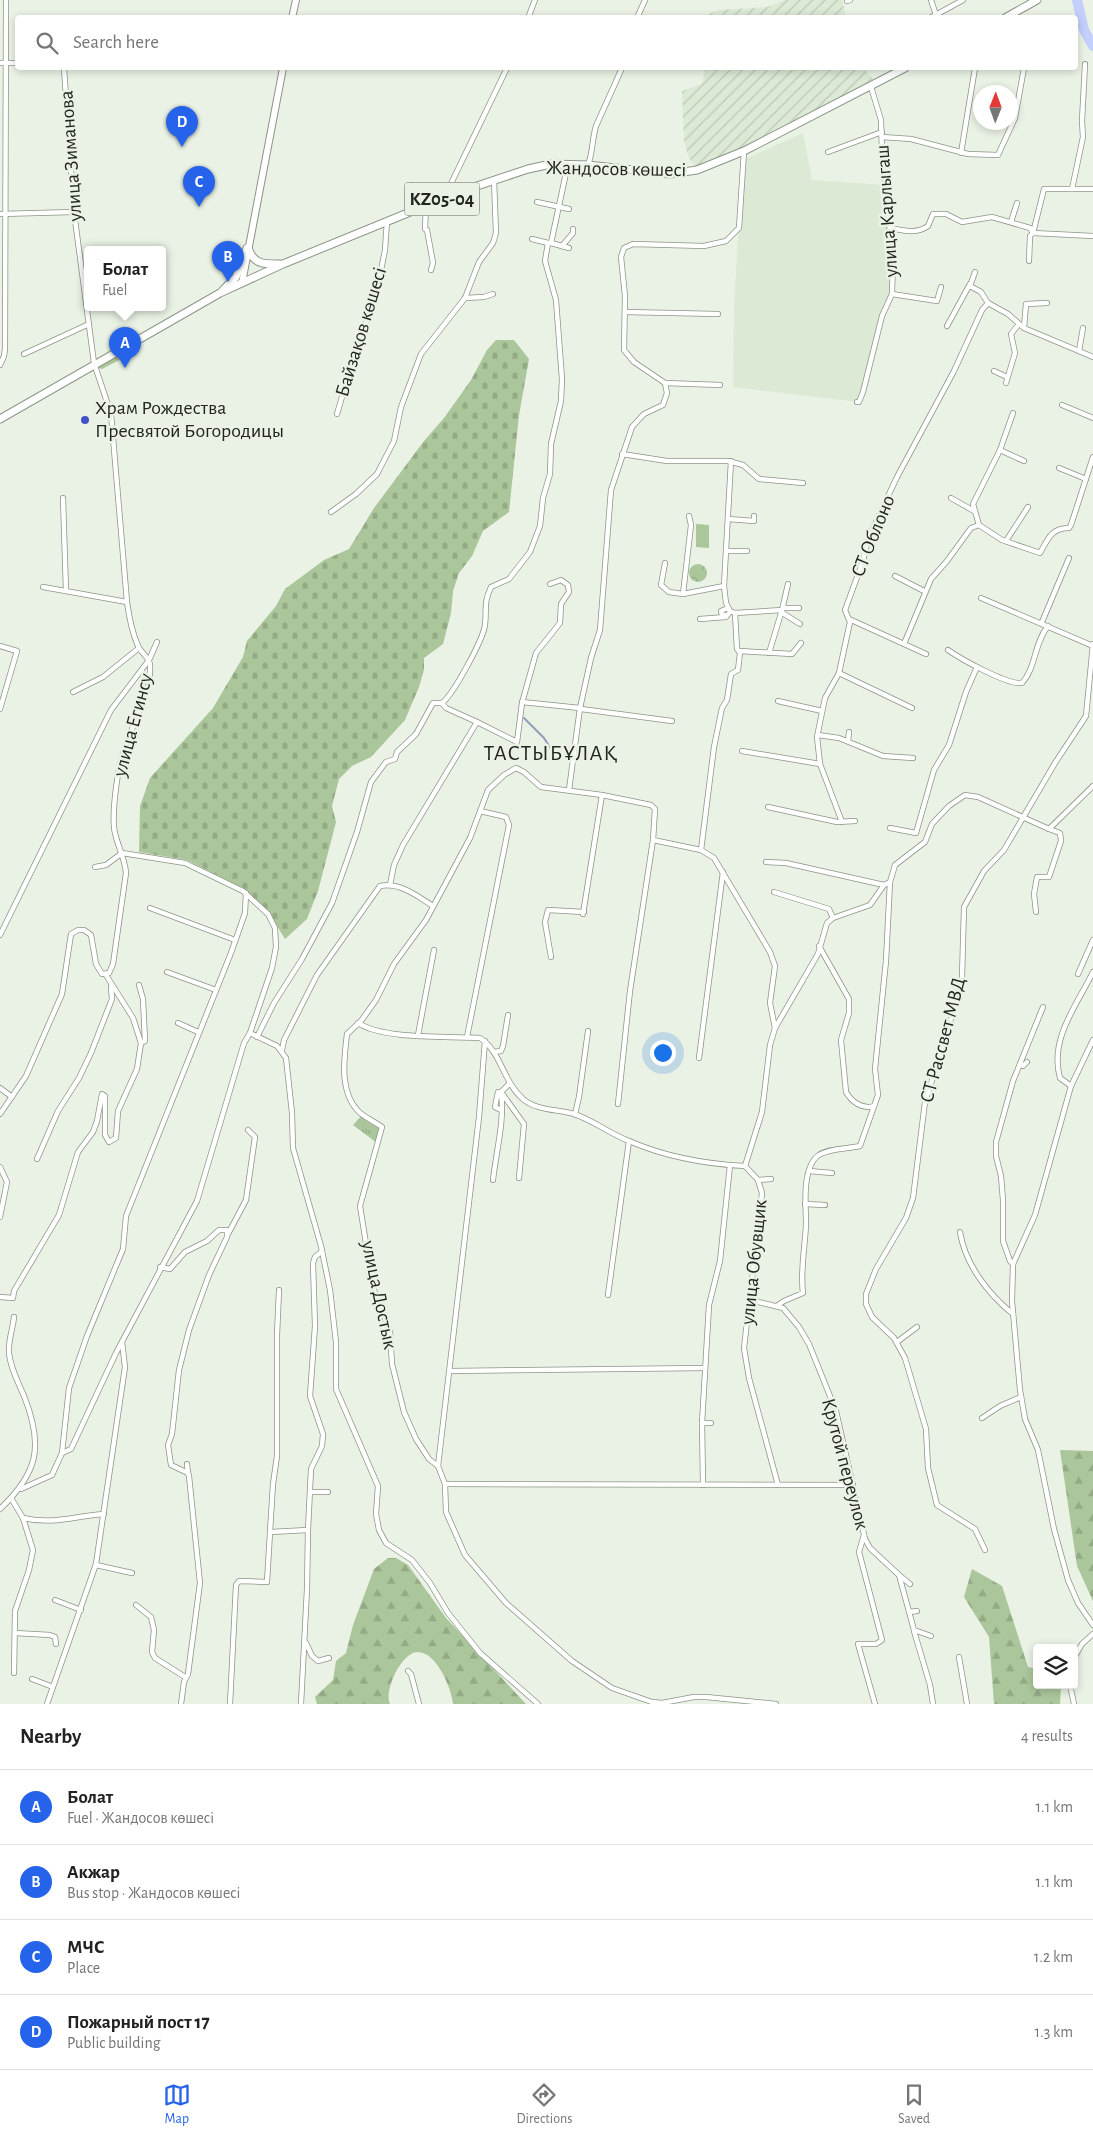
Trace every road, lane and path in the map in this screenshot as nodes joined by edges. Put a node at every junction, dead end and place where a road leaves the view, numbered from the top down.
1 (6, 0) edge
2 (296, 0) edge
3 (535, 0) edge
4 (645, 0) edge
5 (932, 0) edge
6 (963, 0) edge
7 (1037, 0) edge
8 (293, 15) edge
9 (529, 15) edge
10 (638, 15) edge
11 (936, 15) edge
12 (938, 15) edge
13 (1010, 15) edge
14 (3, 63) edge
15 (1085, 64) dead end
16 (64, 70) edge
17 (283, 70) edge
18 (506, 70) edge
19 (621, 70) edge
20 (902, 70) edge
21 (975, 70) edge
22 (1024, 70) edge
23 (871, 86) junction
24 (882, 134) junction
25 (744, 151) junction
26 (828, 152) dead end
27 (961, 152) junction
28 (572, 164) junction
29 (588, 165) junction
30 (494, 180) junction
31 (1072, 189) junction
32 (1093, 189) edge
33 (444, 198) junction
34 (537, 202) dead end
35 (1017, 203) dead end
36 (426, 206) junction
37 (558, 206) junction
38 (569, 209) dead end
39 (74, 212) junction
40 (448, 213) dead end
41 (3, 214) edge
42 (387, 221) junction
43 (1010, 222) junction
44 (891, 228) junction
45 (573, 229) dead end
46 (1033, 233) junction
47 (1093, 236) edge
48 (532, 239) dead end
49 (549, 243) junction
50 (562, 246) junction
51 (247, 248) junction
52 (569, 248) dead end
53 (1029, 262) dead end
54 (282, 264) junction
55 (431, 270) dead end
56 (975, 272) dead end
57 (242, 283) junction
58 (84, 287) edge
59 (941, 287) dead end
60 (970, 287) junction
61 (220, 293) junction
62 (492, 294) dead end
63 (892, 294) junction
64 (465, 298) junction
65 (988, 303) junction
66 (1047, 303) dead end
67 (87, 311) edge
68 (625, 312) junction
69 (718, 314) dead end
70 (89, 324) junction
71 (1019, 324) junction
72 (947, 326) dead end
73 (1024, 328) junction
74 (1083, 328) dead end
75 (1079, 351) junction
76 (24, 354) dead end
77 (1093, 357) edge
78 (94, 363) junction
79 (0, 365) edge
80 (994, 371) dead end
81 (1007, 377) junction
82 (665, 383) junction
83 (1006, 383) dead end
84 (720, 385) dead end
85 (857, 402) dead end
86 (1062, 406) dead end
87 (1013, 413) dead end
88 (337, 414) dead end
89 (1093, 418) edge
90 (0, 419) edge
91 (1000, 450) junction
92 (622, 454) junction
93 (1093, 457) edge
94 (731, 461) junction
95 (1024, 461) dead end
96 (1059, 468) dead end
97 (1086, 479) junction
98 (803, 482) dead end
99 (63, 498) dead end
100 (951, 498) dead end
101 (1028, 507) dead end
102 (974, 511) junction
103 (331, 512) dead end
104 (689, 516) dead end
105 (728, 519) junction
106 (760, 524) dead end
107 (979, 525) junction
108 (1006, 541) junction
109 (726, 551) junction
110 (747, 551) dead end
111 (1069, 558) dead end
112 (665, 563) dead end
113 (895, 576) dead end
114 (550, 584) dead end
115 (788, 584) dead end
116 (724, 586) junction
117 (42, 587) dead end
118 (66, 591) junction
119 (924, 591) junction
120 (683, 594) junction
121 (981, 598) dead end
122 (126, 602) junction
123 (799, 608) dead end
124 (782, 610) junction
125 (731, 611) junction
126 (712, 618) junction
127 (700, 619) dead end
128 (849, 619) junction
129 (1042, 622) junction
130 (800, 624) dead end
131 (1048, 626) junction
132 (158, 642) dead end
133 (801, 644) dead end
134 (904, 644) junction
135 (1093, 645) edge
136 (0, 646) edge
137 (139, 648) junction
138 (948, 650) dead end
139 (740, 652) junction
140 (769, 653) junction
141 (926, 654) dead end
142 (149, 660) junction
143 (977, 667) junction
144 (839, 673) junction
145 (73, 692) dead end
146 (778, 701) dead end
147 (522, 702) junction
148 (442, 703) junction
149 (912, 708) dead end
150 (0, 709) edge
151 (581, 709) junction
152 (822, 711) junction
153 (672, 721) dead end
154 (477, 722) junction
155 (849, 732) dead end
156 (818, 735) junction
157 (848, 742) junction
158 (742, 751) dead end
159 (913, 758) dead end
160 (820, 764) junction
161 (1093, 786) edge
162 (569, 790) junction
163 (602, 795) junction
164 (768, 807) dead end
165 (480, 811) junction
166 (1023, 818) junction
167 (855, 821) dead end
168 (842, 822) junction
169 (890, 828) dead end
170 (1049, 829) junction
171 (653, 840) junction
172 (701, 850) junction
173 (122, 853) junction
174 (766, 862) dead end
175 (95, 867) dead end
176 (723, 872) junction
177 (890, 882) junction
178 (390, 884) junction
179 (884, 885) junction
180 (774, 892) dead end
181 (246, 893) junction
182 (433, 906) junction
183 (150, 908) dead end
184 (1036, 912) dead end
185 (833, 918) junction
186 (0, 935) edge
187 (235, 940) junction
188 (1093, 940) edge
189 (819, 946) junction
190 (434, 950) dead end
191 (551, 957) dead end
192 (167, 972) dead end
193 (1093, 972) edge
194 (1078, 974) dead end
195 (107, 977) junction
196 (139, 985) dead end
197 (216, 990) junction
198 (118, 997) junction
199 (112, 999) junction
200 (1043, 1007) dead end
201 (508, 1015) dead end
202 (178, 1023) dead end
203 (358, 1023) junction
204 (775, 1028) junction
205 (588, 1031) dead end
206 (198, 1032) junction
207 (250, 1033) junction
208 (418, 1035) junction
209 (257, 1037) junction
210 (467, 1037) junction
211 (284, 1040) junction
212 (1093, 1040) edge
213 (485, 1041) junction
214 (141, 1043) junction
215 (277, 1046) junction
216 (282, 1050) junction
217 (494, 1052) junction
218 (699, 1058) dead end
219 (1027, 1062) dead end
220 (1020, 1064) junction
221 (509, 1084) junction
222 (1071, 1086) junction
223 (0, 1088) edge
224 (501, 1092) junction
225 (12, 1096) junction
226 (618, 1104) dead end
227 (874, 1106) junction
228 (0, 1114) edge
229 (575, 1114) junction
230 (248, 1130) dead end
231 (629, 1141) junction
232 (37, 1159) dead end
233 (730, 1165) junction
234 (745, 1166) junction
235 (0, 1167) edge
236 (809, 1171) junction
237 (832, 1173) dead end
238 (519, 1178) dead end
239 (771, 1179) dead end
240 (492, 1180) dead end
241 (758, 1180) junction
242 (805, 1204) junction
243 (825, 1205) dead end
244 (0, 1217) edge
245 (232, 1224) junction
246 (223, 1229) junction
247 (960, 1232) dead end
248 (228, 1234) junction
249 (321, 1252) junction
250 (1013, 1264) junction
251 (160, 1267) junction
252 (279, 1290) dead end
253 (608, 1295) dead end
254 (0, 1297) edge
255 (750, 1300) junction
256 (778, 1305) junction
257 (1014, 1314) junction
258 (14, 1317) dead end
259 (917, 1327) dead end
260 (122, 1341) junction
261 (897, 1342) junction
262 (705, 1368) junction
263 (450, 1371) junction
264 (1022, 1397) junction
265 (982, 1418) dead end
266 (702, 1423) junction
267 (711, 1423) dead end
268 (62, 1453) junction
269 (187, 1464) dead end
270 (438, 1466) junction
271 (188, 1473) junction
272 (445, 1484) junction
273 (703, 1485) junction
274 (778, 1485) junction
275 (853, 1485) junction
276 (21, 1489) junction
277 (310, 1492) junction
278 (328, 1492) dead end
279 (11, 1498) junction
280 (0, 1509) edge
281 (104, 1514) junction
282 (23, 1518) junction
283 (308, 1530) junction
284 (270, 1532) junction
285 (864, 1535) junction
286 (986, 1550) dead end
287 (96, 1565) junction
288 (132, 1574) dead end
289 (900, 1575) junction
290 (910, 1584) dead end
291 (55, 1600) dead end
292 (136, 1605) dead end
293 (82, 1610) junction
294 (917, 1611) dead end
295 (909, 1612) junction
296 (1093, 1625) edge
297 (914, 1630) junction
298 (15, 1633) junction
299 (1093, 1634) edge
300 (931, 1636) dead end
301 (305, 1639) junction
302 (56, 1644) dead end
303 (1078, 1651) edge
304 (959, 1657) dead end
305 (329, 1658) dead end
306 (408, 1671) dead end
307 (14, 1673) dead end
308 (185, 1677) junction
309 (32, 1679) dead end
310 (53, 1687) junction
311 (1071, 1689) edge
312 (47, 1704) edge
313 (181, 1704) edge
314 (230, 1704) edge
315 (301, 1704) edge
316 (420, 1704) edge
317 (538, 1704) edge
318 (776, 1704) edge
319 (875, 1704) edge
320 (933, 1704) edge
321 (967, 1704) edge
322 (1074, 1704) edge

1 - 14 street
2 - 8 main road
3 - 9 street
4 - 10 street
5 - 11 street
6 - 12 street
7 - 13 main road
14 - 41 street
15 - 31 street
16 - 39 street, улица Зиманова
17 - 51 main road
18 - 33 street
19 - 29 street
20 - 23 main road, Жандосов көшесі / KZ05-04
21 - 27 street
22 - 27 street
23 - 24 street, улица Карлыгаш
23 - 25 main road, Жандосов көшесі / KZ05-04
24 - 26 street, улица Карлыгаш
24 - 27 street
24 - 44 street, улица Карлыгаш
25 - 29 main road, Жандосов көшесі / KZ05-04
25 - 68 street
28 - 29 main road, Жандосов көшесі / KZ05-04
28 - 30 main road, Жандосов көшесі / KZ05-04
28 - 37 street
30 - 33 main road, Жандосов көшесі / KZ05-04
30 - 64 street
31 - 32 street
31 - 46 street
33 - 36 main road, Жандосов көшесі / KZ05-04
33 - 40 street
34 - 37 street
35 - 43 street
36 - 42 main road, Жандосов көшесі / KZ05-04
36 - 55 street
37 - 38 street
37 - 49 street
39 - 41 street
39 - 58 street, улица Зиманова
41 - 79 street
42 - 54 main road, Жандосов көшесі / KZ05-04
42 - 88 street, Байзақов көшесі
43 - 44 street
43 - 46 street
44 - 63 street, улица Карлыгаш
45 - 50 street
46 - 47 street
46 - 53 street
48 - 49 street
49 - 50 street
49 - 148 street
50 - 52 street
51 - 54 main road
51 - 57 main road
51 - 61 main road
54 - 57 main road, Жандосов көшесі / KZ05-04
56 - 60 street
57 - 61 main road, Жандосов көшесі / KZ05-04
59 - 63 street
60 - 65 street
60 - 72 street
61 - 78 main road, Жандосов көшесі / KZ05-04
62 - 64 street
63 - 85 street, улица Карлыгаш
64 - 103 street
65 - 71 street
65 - 128 street, СТ Облоно
66 - 73 street
67 - 70 street, улица Зиманова
68 - 69 street
68 - 82 street
70 - 76 street
70 - 78 street, улица Зиманова
71 - 73 street
71 - 81 street
73 - 75 street
74 - 75 street
75 - 77 street
78 - 90 main road, Жандосов көшесі / KZ05-04
78 - 122 street, улица Егинсу
80 - 81 street
81 - 83 street
82 - 84 street
82 - 92 street
86 - 89 street
87 - 91 street
91 - 95 street
91 - 102 street
92 - 94 street
92 - 151 street
93 - 97 street
94 - 98 street
94 - 105 street
96 - 97 street
97 - 108 street
99 - 118 street
100 - 102 street
101 - 108 street
102 - 107 street
104 - 120 street
105 - 106 street
105 - 109 street
107 - 108 street
107 - 119 street
109 - 110 street
109 - 116 street
111 - 129 street
112 - 120 street
113 - 119 street
114 - 147 street
115 - 124 street
116 - 120 street
116 - 125 street
117 - 118 street
118 - 122 street
119 - 134 street
121 - 129 street
122 - 137 street, улица Егинсу
123 - 124 street
124 - 125 street
124 - 130 street
124 - 140 street
125 - 126 street
125 - 126 street
125 - 139 street
126 - 127 street
128 - 134 street
128 - 144 street, СТ Облоно
129 - 131 street
131 - 135 street
131 - 143 street
132 - 142 street
133 - 140 street
134 - 141 street
135 - 166 street, СТ Рассвет МВД
136 - 150 street
137 - 142 street, улица Егинсу
137 - 145 street
138 - 143 street
139 - 140 street
139 - 172 street
142 - 173 street, улица Егинсу
142 - 186 street
143 - 169 street
144 - 149 street
144 - 152 street, СТ Облоно
146 - 152 street
147 - 151 street
147 - 154 street
148 - 154 street
148 - 209 street
151 - 153 street
151 - 162 street
152 - 156 street, СТ Облоно
154 - 178 street
155 - 157 street
156 - 157 street
156 - 160 street, СТ Облоно
157 - 159 street
158 - 160 street
160 - 168 street, СТ Облоно
161 - 170 street
162 - 163 street
162 - 165 street, улица Достык
163 - 171 street
163 - 191 street
164 - 168 street
165 - 182 street, улица Достык
165 - 210 street
166 - 170 street
166 - 177 street
166 - 261 street, СТ Рассвет МВД
167 - 168 street
170 - 184 street
171 - 172 street
171 - 226 street
172 - 176 street
173 - 175 street
173 - 181 street
173 - 195 street, улица Егинсу
174 - 179 street
176 - 204 street
176 - 218 street
177 - 179 street
177 - 227 street
178 - 182 street
178 - 211 street
179 - 185 street
180 - 185 street
181 - 187 street
181 - 207 street
182 - 203 street, улица Достык
183 - 187 street
185 - 189 street
187 - 197 street
188 - 194 street
189 - 204 street
189 - 227 street
190 - 208 street
192 - 197 street
193 - 222 street
195 - 198 street
195 - 199 street
195 - 225 street
196 - 214 street
197 - 206 street
198 - 199 street
198 - 214 street
199 - 232 street
200 - 220 street
201 - 217 street
202 - 206 street
203 - 208 street
203 - 270 street, улица Достык
204 - 234 street
205 - 229 street
206 - 268 street
207 - 209 street
207 - 251 street
208 - 210 street
209 - 215 street
210 - 213 street
211 - 215 street
211 - 216 street
212 - 222 street
213 - 217 street
213 - 263 street
214 - 254 street
215 - 216 street
216 - 249 street
217 - 221 street
219 - 220 street
220 - 250 street
221 - 224 street
221 - 229 street
222 - 250 street
223 - 225 street
224 - 238 street
224 - 240 street
225 - 228 street
227 - 236 street
229 - 231 street
230 - 245 street
231 - 233 street
231 - 253 street
233 - 234 street
233 - 262 street
234 - 241 street, улица Обувщик
235 - 244 street
236 - 237 street
236 - 242 street
239 - 241 street
241 - 255 street, улица Обувщик
242 - 243 street
242 - 256 street
245 - 246 street
245 - 248 street
246 - 248 street
246 - 251 street
247 - 257 street
248 - 271 street
249 - 277 street
249 - 317 street
250 - 257 street
251 - 260 street
252 - 284 street
255 - 256 street
255 - 274 street, улица Обувщик
256 - 275 street, Крутой переулок
257 - 264 street
258 - 276 street
259 - 261 street
260 - 268 street
260 - 281 street
261 - 286 street
262 - 263 street
262 - 266 street
263 - 270 street
264 - 265 street
264 - 296 street
266 - 267 street
266 - 273 street
268 - 276 street
269 - 271 street
270 - 272 street
271 - 308 street
272 - 273 street
272 - 318 street
273 - 274 street
274 - 275 street
275 - 285 street, Крутой переулок
276 - 279 street
277 - 278 street
277 - 283 street
279 - 280 street
279 - 282 street
281 - 282 street
281 - 287 street
282 - 298 street
283 - 284 street
283 - 301 street
284 - 314 street
285 - 289 street, Крутой переулок
285 - 319 street
287 - 288 street
287 - 293 street
289 - 290 street, Крутой переулок
289 - 295 street
291 - 293 street
292 - 308 street
293 - 310 street
294 - 295 street
295 - 297 street
297 - 300 street
297 - 320 street
298 - 302 street
298 - 307 street
299 - 303 street
301 - 305 street
301 - 315 street
304 - 321 street
306 - 316 street
308 - 313 street
309 - 310 street
310 - 312 street
311 - 322 street

